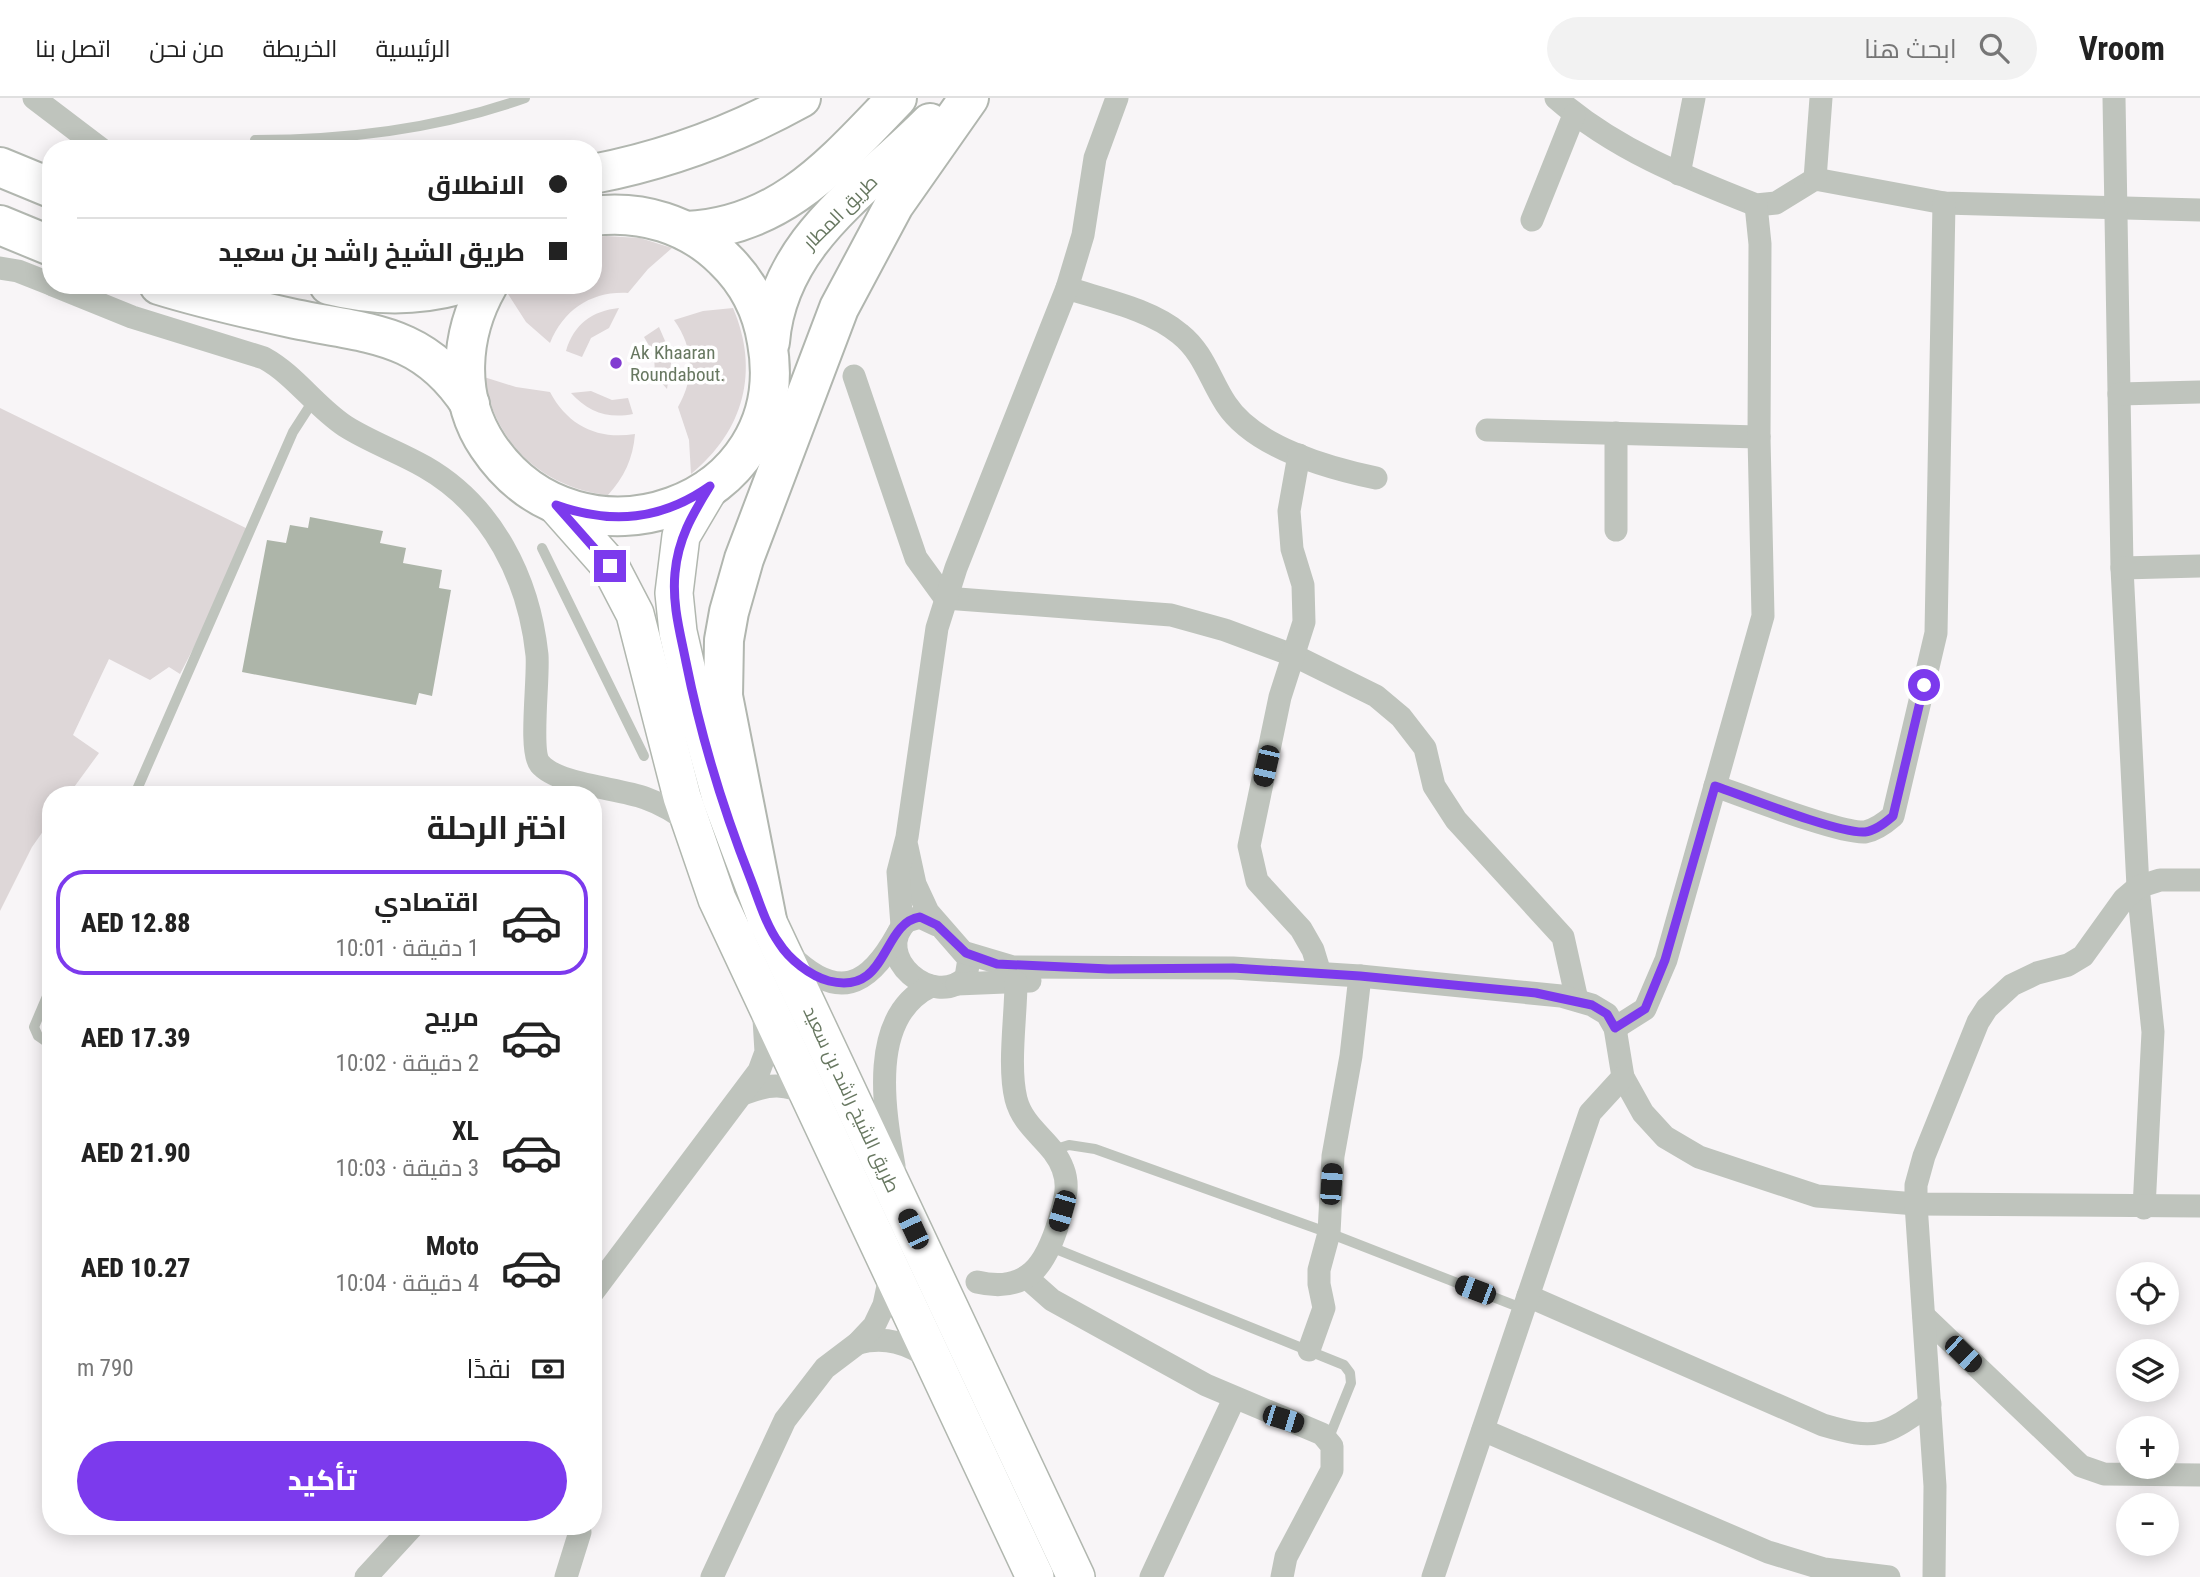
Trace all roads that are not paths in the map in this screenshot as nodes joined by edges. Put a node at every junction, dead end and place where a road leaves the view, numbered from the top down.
1 (34, 98) edge
2 (525, 98) edge
3 (801, 98) edge
4 (897, 98) edge
5 (955, 98) edge
6 (970, 98) edge
7 (1116, 98) edge
8 (1556, 98) edge
9 (1694, 98) edge
10 (1821, 98) edge
11 (2114, 98) edge
12 (1574, 115) junction
13 (89, 140) edge
14 (256, 140) dead end
15 (0, 152) edge
16 (42, 165) edge
17 (0, 167) edge
18 (602, 172) edge
19 (1679, 174) junction
20 (1815, 179) junction
21 (42, 184) edge
22 (1944, 203) junction
23 (1756, 205) junction
24 (2116, 210) junction
25 (2200, 210) edge
26 (602, 216) edge
27 (1532, 220) dead end
28 (0, 225) edge
29 (686, 231) junction
30 (42, 242) edge
31 (0, 268) edge
32 (42, 281) edge
33 (1067, 288) junction
34 (74, 294) edge
35 (191, 294) edge
36 (378, 294) edge
37 (404, 294) edge
38 (484, 294) edge
39 (769, 351) junction
40 (854, 376) dead end
41 (2200, 392) edge
42 (2119, 394) junction
43 (313, 401) junction
44 (470, 404) junction
45 (1487, 430) dead end
46 (1616, 433) junction
47 (1759, 436) junction
48 (1299, 455) junction
49 (1376, 478) dead end
50 (710, 486) junction
51 (556, 505) junction
52 (1616, 530) dead end
53 (542, 548) dead end
54 (2200, 566) edge
55 (2122, 568) junction
56 (945, 598) junction
57 (1295, 656) junction
58 (644, 716) junction
59 (658, 756) junction
60 (138, 786) edge
61 (601, 786) edge
62 (602, 786) edge
63 (1715, 786) junction
64 (626, 792) junction
65 (691, 824) junction
66 (906, 837) junction
67 (2200, 880) edge
68 (2138, 887) junction
69 (937, 925) junction
70 (900, 929) junction
71 (773, 932) junction
72 (966, 953) junction
73 (1109, 969) junction
74 (1320, 974) junction
75 (1360, 976) junction
76 (1017, 982) junction
77 (957, 984) junction
78 (931, 986) junction
79 (762, 993) junction
80 (1577, 1000) junction
81 (42, 1008) edge
82 (1615, 1028) junction
83 (42, 1039) edge
84 (1623, 1077) junction
85 (743, 1094) junction
86 (811, 1097) junction
87 (1052, 1151) junction
88 (1916, 1204) junction
89 (902, 1206) junction
90 (2200, 1206) edge
91 (2144, 1208) junction
92 (1329, 1233) junction
93 (1051, 1247) junction
94 (892, 1269) junction
95 (1026, 1277) junction
96 (602, 1280) edge
97 (977, 1282) dead end
98 (1526, 1302) junction
99 (1924, 1316) junction
100 (858, 1343) junction
101 (1309, 1350) junction
102 (935, 1361) junction
103 (1234, 1399) junction
104 (1930, 1404) junction
105 (1483, 1430) junction
106 (1328, 1440) junction
107 (2200, 1475) edge
108 (405, 1535) edge
109 (579, 1535) edge
110 (1153, 1576) edge
111 (366, 1577) edge
112 (566, 1577) edge
113 (712, 1577) edge
114 (1035, 1577) edge
115 (1076, 1577) edge
116 (1282, 1577) edge
117 (1433, 1577) edge
118 (1889, 1577) edge
119 (1934, 1577) edge

1 - 13 street
2 - 14 lane
3 - 18 highway
4 - 29 highway, طريق المطار
5 - 39 highway, طريق المطار
6 - 71 highway
7 - 33 street
8 - 12 street
9 - 19 street
10 - 20 street
11 - 24 street
12 - 19 street
12 - 27 street
15 - 16 highway
17 - 21 highway
19 - 23 street
20 - 22 street
20 - 23 street
22 - 24 street
22 - 63 street
23 - 47 street
24 - 25 street
24 - 42 street
26 - 29 highway
28 - 30 highway
29 - 39 highway
31 - 32 street
33 - 48 street
33 - 56 street
34 - 43 street
35 - 44 highway
36 - 37 highway
38 - 44 highway
39 - 50 highway
40 - 56 street
41 - 42 street
42 - 55 street
43 - 60 lane
43 - 61 street
44 - 51 highway
45 - 46 street
46 - 47 street
46 - 52 street
47 - 63 street
48 - 49 street
48 - 57 street
50 - 51 highway
50 - 71 main road, طريق الشيخ راشد بن سعيد
51 - 58 main road, طريق الشيخ راشد بن سعيد
53 - 58 lane
54 - 55 street
55 - 68 street
56 - 57 street
56 - 66 street
57 - 74 street
57 - 80 street
58 - 59 main road, طريق الشيخ راشد بن سعيد
59 - 64 street
59 - 65 main road, طريق الشيخ راشد بن سعيد
62 - 64 street
63 - 82 street
64 - 65 street
65 - 79 main road, طريق الشيخ راشد بن سعيد
66 - 69 street
66 - 70 street
67 - 68 street
68 - 88 street
68 - 91 street
69 - 70 street
69 - 72 street
70 - 71 street
70 - 78 street
71 - 89 main road, طريق الشيخ راشد بن سعيد
72 - 73 street
72 - 77 street
73 - 74 street
73 - 76 street
74 - 75 street
75 - 80 street
75 - 92 street
76 - 77 street
76 - 87 street
77 - 78 street
78 - 89 street
79 - 85 street
79 - 86 main road, طريق الشيخ راشد بن سعيد
80 - 82 street
81 - 83 lane
82 - 84 street
84 - 88 street
84 - 98 street
85 - 86 street
85 - 96 street
86 - 94 main road, طريق الشيخ راشد بن سعيد
87 - 92 lane
87 - 93 street
88 - 91 street
88 - 99 street
89 - 115 main road, طريق الشيخ راشد بن سعيد
90 - 91 street
92 - 98 lane
92 - 101 street
93 - 95 street
93 - 101 lane
94 - 100 street
94 - 102 main road, طريق الشيخ راشد بن سعيد
95 - 97 street
95 - 103 street
98 - 104 street
98 - 105 street
99 - 104 street
99 - 107 street
100 - 102 street
100 - 113 street
101 - 106 lane
102 - 114 main road, طريق الشيخ راشد بن سعيد
103 - 106 street
103 - 110 street
104 - 119 street
105 - 117 street
105 - 118 street
106 - 116 street
108 - 111 street
109 - 112 street

